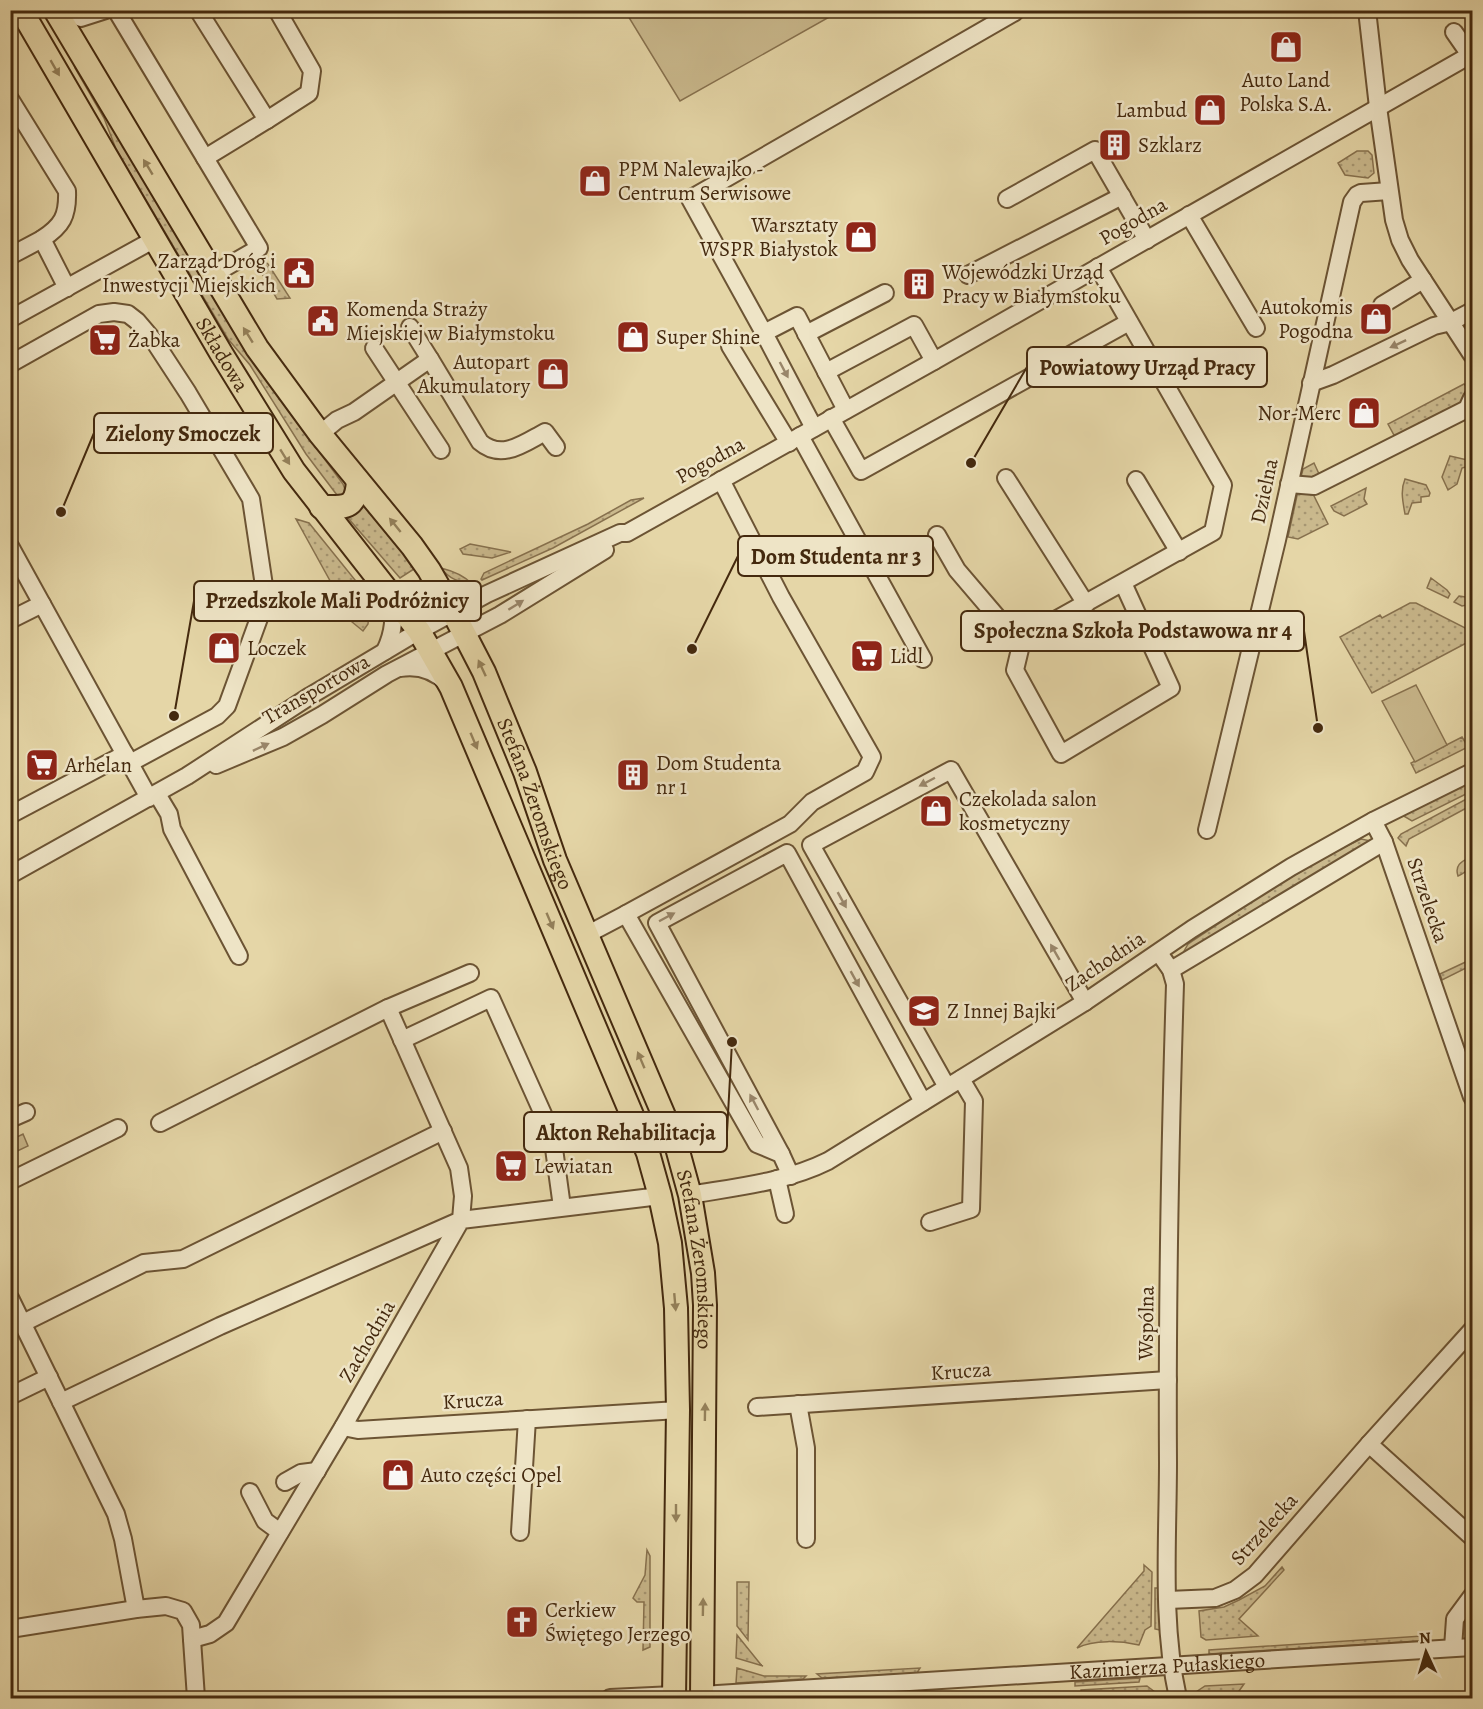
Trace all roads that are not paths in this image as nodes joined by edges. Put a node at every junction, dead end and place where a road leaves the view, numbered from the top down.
1 (55, 10) edge
2 (64, 10) edge
3 (106, 10) edge
4 (116, 10) edge
5 (198, 10) edge
6 (277, 10) edge
7 (1367, 10) edge
8 (1015, 12) dead end
9 (28, 13) edge
10 (1454, 32) dead end
11 (1471, 54) edge
12 (10, 99) edge
13 (1378, 107) junction
14 (267, 120) junction
15 (205, 158) junction
16 (1389, 191) junction
17 (1122, 196) junction
18 (1006, 199) dead end
19 (1189, 215) junction
20 (42, 239) junction
21 (154, 239) junction
22 (1147, 240) junction
23 (10, 256) edge
24 (1098, 267) junction
25 (212, 275) junction
26 (968, 275) dead end
27 (1423, 280) junction
28 (67, 288) junction
29 (885, 293) dead end
30 (1382, 305) dead end
31 (1473, 311) edge
32 (10, 319) edge
33 (1130, 322) junction
34 (1451, 322) junction
35 (410, 327) dead end
36 (1257, 328) dead end
37 (764, 333) junction
38 (806, 334) junction
39 (730, 346) dead end
40 (374, 348) dead end
41 (1473, 355) edge
42 (430, 358) junction
43 (934, 361) junction
44 (10, 364) edge
45 (826, 372) junction
46 (396, 381) junction
47 (1311, 383) junction
48 (1473, 398) edge
49 (839, 414) junction
50 (320, 434) junction
51 (801, 436) junction
52 (556, 447) dead end
53 (441, 450) dead end
54 (1006, 478) dead end
55 (721, 480) junction
56 (1137, 480) dead end
57 (358, 481) junction
58 (1289, 484) junction
59 (321, 507) junction
60 (627, 533) junction
61 (937, 536) dead end
62 (10, 546) edge
63 (1179, 552) junction
64 (1123, 583) junction
65 (390, 593) junction
66 (42, 604) junction
67 (1086, 604) junction
68 (453, 612) junction
69 (10, 620) edge
70 (419, 631) junction
71 (465, 633) junction
72 (1021, 645) junction
73 (385, 651) junction
74 (431, 651) junction
75 (923, 659) dead end
76 (396, 669) junction
77 (451, 687) junction
78 (127, 758) junction
79 (1473, 772) edge
80 (187, 776) junction
81 (153, 796) junction
82 (10, 815) edge
83 (1373, 821) junction
84 (1207, 830) dead end
85 (1384, 842) junction
86 (10, 874) edge
87 (627, 914) junction
88 (588, 934) junction
89 (1158, 953) junction
90 (239, 956) dead end
91 (1171, 970) junction
92 (470, 973) dead end
93 (1085, 1002) junction
94 (388, 1008) junction
95 (402, 1040) junction
96 (954, 1083) junction
97 (1473, 1097) edge
98 (923, 1102) junction
99 (160, 1123) dead end
100 (118, 1128) dead end
101 (442, 1131) junction
102 (781, 1154) junction
103 (654, 1172) junction
104 (784, 1178) junction
105 (10, 1181) edge
106 (690, 1195) junction
107 (660, 1196) junction
108 (562, 1207) junction
109 (785, 1214) dead end
110 (461, 1220) junction
111 (930, 1222) dead end
112 (10, 1298) edge
113 (23, 1323) junction
114 (1473, 1330) edge
115 (49, 1377) junction
116 (1168, 1380) junction
117 (10, 1396) edge
118 (61, 1402) junction
119 (798, 1404) junction
120 (757, 1407) dead end
121 (678, 1410) junction
122 (527, 1419) junction
123 (343, 1427) junction
124 (1369, 1444) junction
125 (317, 1471) junction
126 (285, 1482) dead end
127 (250, 1492) dead end
128 (280, 1532) junction
129 (520, 1532) dead end
130 (1473, 1537) edge
131 (806, 1539) dead end
132 (1473, 1596) edge
133 (1168, 1600) junction
134 (136, 1609) junction
135 (10, 1629) edge
136 (192, 1639) junction
137 (1473, 1647) edge
138 (1453, 1648) junction
139 (1172, 1666) junction
140 (674, 1697) edge
141 (702, 1697) edge
142 (196, 1698) edge
143 (610, 1698) edge
144 (1178, 1698) edge

25 -> 1 main road, Składowa
2 - 3 street
4 - 15 street
5 - 14 street
6 - 14 street
7 - 13 street
8 - 37 street
9 -> 21 main road, Składowa
10 - 11 street
11 - 13 street, Pogodna
12 - 20 street
13 - 16 street
13 - 19 street, Pogodna
14 - 15 street
15 - 25 street
16 - 27 street
16 - 47 street, Dzielna
17 - 18 street
17 - 22 street
17 - 26 street
19 - 22 street, Pogodna
19 - 36 street
20 - 23 street
20 - 28 street
21 - 28 street
21 -> 59 main road, Składowa
22 - 24 street, Pogodna
24 - 33 street
24 - 43 street, Pogodna
50 -> 25 main road, Składowa
27 - 30 street
27 - 34 street
28 - 32 street
29 - 38 street
31 - 34 street
33 - 49 street
33 - 63 street
34 - 41 street
34 -> 47 street
35 - 42 street
37 - 38 street
37 -> 51 street
38 - 45 street
39 - 51 street
40 - 46 street
42 - 46 street
42 - 52 street
43 - 45 street
43 - 49 street, Pogodna
44 - 78 street
45 - 49 street
46 - 50 street
46 - 53 street
47 - 58 street, Dzielna
48 - 58 street
49 - 51 street, Pogodna
50 - 57 main road, Składowa
51 - 55 street, Pogodna
51 - 75 street
54 - 67 street
55 - 60 street, Pogodna
55 - 87 street
56 - 63 street
57 - 59 main road
68 -> 57 main road, Składowa
58 - 84 street, Dzielna
59 - 65 main road, Składowa
60 - 68 street, Pogodna
71 -> 60 street, Pogodna
61 - 72 street
62 - 66 street
63 - 64 street
64 - 67 street
64 - 72 street
65 - 70 main road, Składowa
65 - 73 street
66 - 69 street
66 - 78 street
67 - 72 street
68 - 70 street, Pogodna
68 - 71 main road, Stefana Żeromskiego
70 - 73 street, Transportowa
70 - 74 main road, Składowa
71 - 74 street, Transportowa
88 -> 71 main road, Stefana Żeromskiego
73 - 80 street, Transportowa
74 - 76 street, Transportowa
74 - 77 main road, Stefana Żeromskiego
76 - 77 street
80 -> 76 street, Transportowa
77 -> 103 main road, Stefana Żeromskiego
78 - 81 street
78 - 82 street
79 - 83 street, Zachodnia
80 - 81 street, Transportowa
81 - 86 street, Transportowa
81 - 90 street
83 - 85 street, Strzelecka
83 - 89 street, Zachodnia
85 - 91 street
85 - 97 street, Strzelecka
87 - 88 street
87 - 102 street
106 -> 88 main road, Stefana Żeromskiego
89 - 91 street
89 - 93 street, Zachodnia
91 - 116 street, Wspólna
92 - 94 street
93 - 96 street, Zachodnia
93 -> 96 street
94 - 95 street
94 - 99 street
95 - 101 street
95 - 108 street
96 - 98 street, Zachodnia
96 - 111 street
102 -> 98 street
98 - 104 street, Zachodnia
100 - 105 street
101 - 110 street
101 - 113 street
102 - 104 street
103 - 106 main road
103 - 107 main road, Stefana Żeromskiego
104 - 106 street, Zachodnia
104 - 109 street
141 -> 106 main road, Stefana Żeromskiego
107 - 108 street
107 -> 121 main road, Stefana Żeromskiego
108 - 110 street
110 - 118 street
110 - 123 street, Zachodnia
112 - 113 street
113 - 115 street
114 - 124 street, Strzelecka
115 - 117 street
115 - 118 street
116 - 119 street, Krucza
116 - 133 street, Wspólna
118 - 134 street
119 - 120 street, Krucza
119 - 131 street
121 - 122 street, Krucza
121 -> 140 main road, Stefana Żeromskiego
122 - 123 street, Krucza
122 - 129 street
123 - 125 street, Zachodnia
124 - 130 street
124 - 133 street, Strzelecka
125 - 126 street
125 - 128 street, Zachodnia
127 - 128 street
128 - 136 street, Zachodnia
132 - 138 street
133 - 139 street, Wspólna
134 - 135 street
134 - 136 street
136 - 142 street
137 - 138 street, Kazimierza Pułaskiego
138 - 139 street, Kazimierza Pułaskiego
139 - 141 street, Kazimierza Pułaskiego
139 - 144 street, Wspólna
140 - 141 main road, Kazimierza Pułaskiego
140 - 143 street, Kazimierza Pułaskiego

